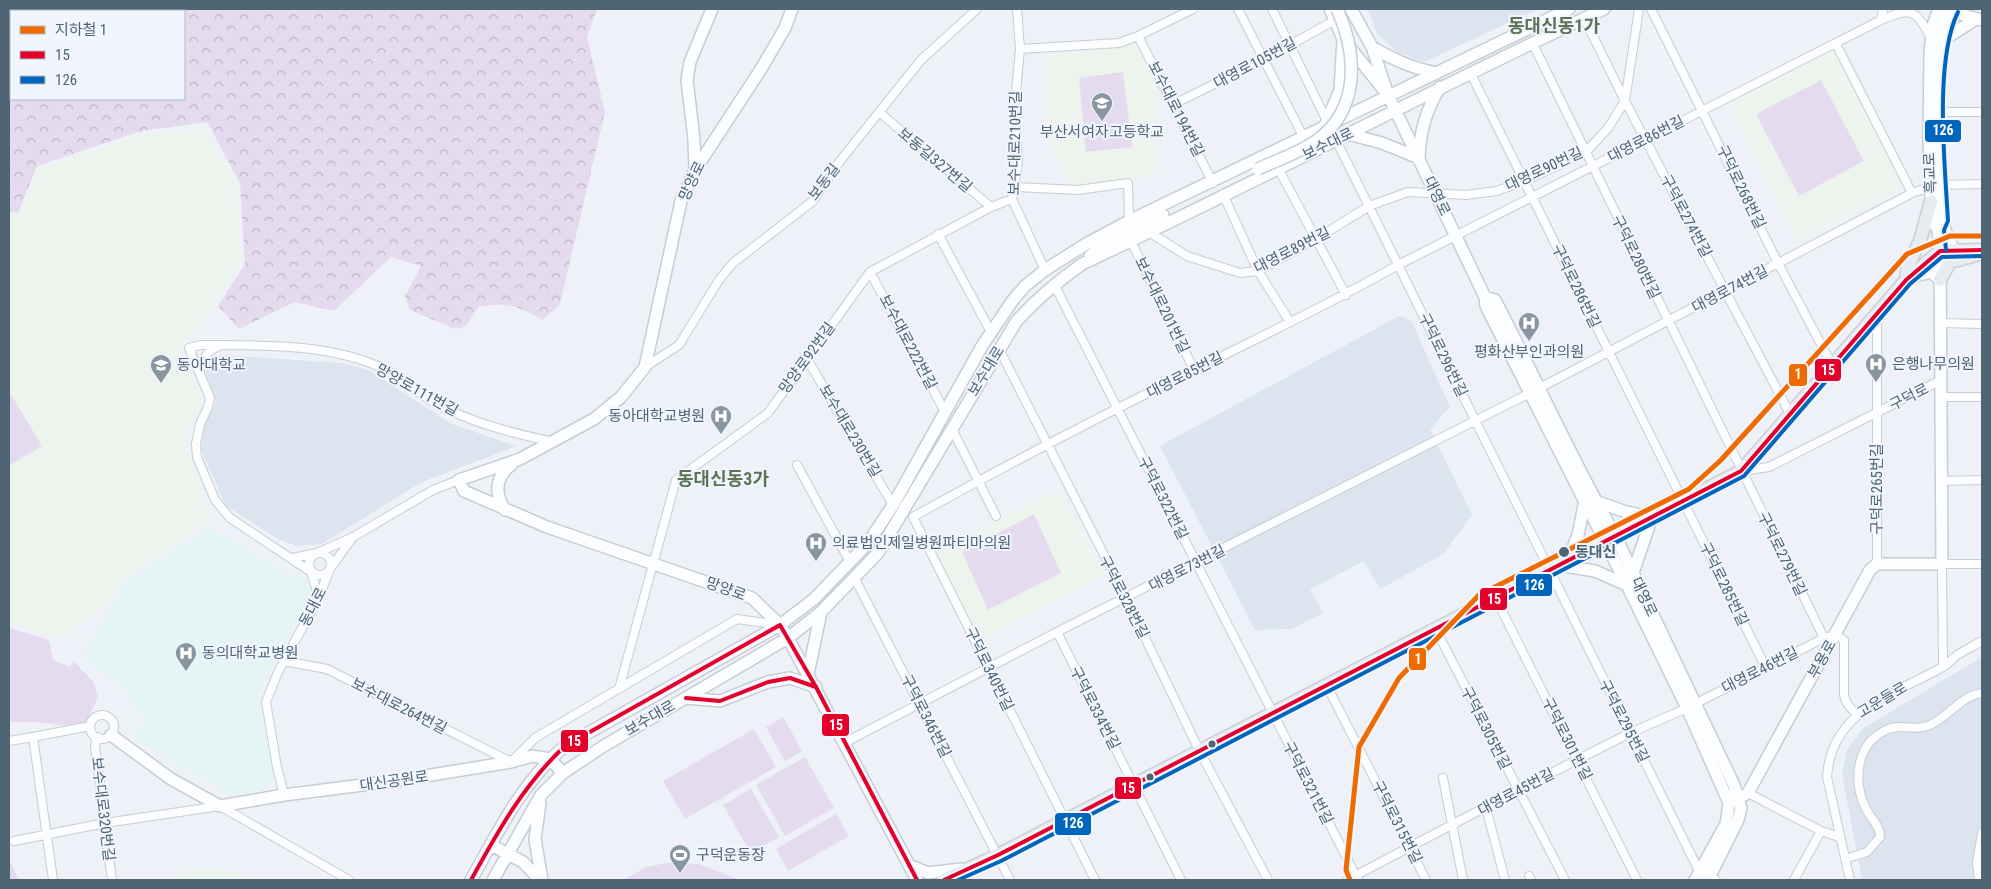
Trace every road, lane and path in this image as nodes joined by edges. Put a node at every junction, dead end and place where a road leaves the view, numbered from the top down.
1 (712, 9) edge
2 (792, 9) edge
3 (977, 9) edge
4 (1017, 9) edge
5 (1193, 9) edge
6 (1238, 9) edge
7 (1272, 9) edge
8 (1330, 9) edge
9 (1351, 9) edge
10 (1569, 9) edge
11 (1604, 9) edge
12 (1639, 9) edge
13 (1651, 9) edge
14 (1883, 9) edge
15 (1943, 9) edge
16 (1183, 11) edge
17 (1336, 14) edge
18 (1584, 18) junction
19 (1979, 19) edge
20 (1881, 20) junction
21 (1138, 36) junction
22 (1343, 39) junction
23 (1935, 40) junction
24 (1532, 42) junction
25 (1836, 44) junction
26 (1289, 45) junction
27 (1372, 46) junction
28 (1020, 49) junction
29 (1264, 60) junction
30 (1470, 72) junction
31 (1436, 73) junction
32 (1440, 86) junction
33 (1388, 96) junction
34 (1625, 101) junction
35 (1174, 104) junction
36 (1394, 109) junction
37 (1703, 111) junction
38 (879, 112) junction
39 (1939, 112) junction
40 (1982, 112) edge
41 (1325, 124) junction
42 (1348, 134) junction
43 (1304, 138) junction
44 (1336, 140) junction
45 (1646, 140) junction
46 (1585, 153) junction
47 (1419, 158) junction
48 (1592, 167) junction
49 (1278, 168) junction
50 (695, 170) junction
51 (1524, 181) junction
52 (1213, 183) junction
53 (1982, 184) edge
54 (1935, 186) junction
55 (1015, 187) junction
56 (1912, 193) junction
57 (1223, 194) junction
58 (1437, 195) junction
59 (1532, 197) junction
60 (1012, 199) junction
61 (1931, 201) junction
62 (1369, 206) junction
63 (991, 207) junction
64 (1941, 217) junction
65 (1129, 221) junction
66 (1938, 229) junction
67 (1149, 232) junction
68 (938, 234) junction
69 (1457, 235) junction
70 (1316, 240) junction
71 (1131, 241) junction
72 (1940, 251) junction
73 (1956, 251) junction
74 (1982, 252) edge
75 (1778, 263) junction
76 (1082, 264) junction
77 (1398, 265) junction
78 (1045, 270) junction
79 (1258, 271) junction
80 (870, 272) junction
81 (1906, 280) junction
82 (1940, 280) junction
83 (1054, 284) junction
84 (1726, 291) junction
85 (1346, 295) junction
86 (1877, 313) junction
87 (1668, 321) junction
88 (1290, 322) junction
89 (1941, 323) junction
90 (1982, 324) edge
91 (992, 332) junction
92 (224, 345) junction
93 (999, 349) junction
94 (1609, 352) junction
95 (807, 359) junction
96 (1832, 365) junction
97 (645, 367) junction
98 (1194, 370) junction
99 (200, 372) junction
100 (1941, 380) junction
101 (1535, 390) junction
102 (1982, 396) edge
103 (1941, 397) junction
104 (1118, 409) junction
105 (945, 412) junction
106 (1790, 414) junction
107 (1877, 414) junction
108 (1476, 421) junction
109 (952, 429) junction
110 (555, 442) junction
111 (1047, 446) junction
112 (520, 459) junction
113 (797, 465) dead end
114 (1741, 471) junction
115 (459, 480) junction
116 (1982, 480) edge
117 (978, 481) junction
118 (1942, 481) junction
119 (900, 492) junction
120 (911, 500) junction
121 (1590, 500) junction
122 (1683, 501) junction
123 (893, 504) junction
124 (505, 510) junction
125 (909, 515) junction
126 (996, 516) dead end
127 (1652, 517) junction
128 (353, 537) junction
129 (1609, 538) junction
130 (317, 553) junction
131 (292, 558) junction
132 (850, 562) junction
133 (653, 563) junction
134 (1196, 564) junction
135 (1877, 564) junction
136 (1942, 564) junction
137 (1982, 564) edge
138 (1559, 565) junction
139 (330, 569) junction
140 (311, 572) junction
141 (1633, 573) junction
142 (854, 577) junction
143 (1627, 585) junction
144 (319, 597) junction
145 (1126, 598) junction
146 (1495, 598) junction
147 (821, 612) junction
148 (780, 625) junction
149 (1436, 628) junction
150 (1057, 632) junction
151 (1829, 637) junction
152 (788, 638) junction
153 (1982, 640) edge
154 (284, 661) junction
155 (1943, 667) junction
156 (1766, 668) junction
157 (990, 669) junction
158 (808, 674) junction
159 (1326, 684) junction
160 (816, 687) junction
161 (619, 689) junction
162 (1982, 692) edge
163 (686, 698) junction
164 (919, 705) junction
165 (1690, 706) junction
166 (1271, 713) junction
167 (1856, 714) junction
168 (90, 726) junction
169 (1630, 733) junction
170 (111, 735) junction
171 (33, 737) junction
172 (97, 738) junction
173 (9, 741) edge
174 (844, 743) junction
175 (1199, 750) junction
176 (550, 759) junction
177 (1578, 760) junction
178 (512, 762) junction
179 (562, 773) junction
180 (1443, 778) dead end
181 (1134, 784) junction
182 (1518, 790) junction
183 (284, 795) junction
184 (541, 795) junction
185 (1738, 798) junction
186 (220, 806) junction
187 (1486, 808) junction
188 (1064, 821) junction
189 (105, 823) junction
190 (1452, 826) junction
191 (1821, 830) junction
192 (1982, 832) edge
193 (47, 835) junction
194 (1839, 837) junction
195 (14, 840) dead end
196 (490, 846) junction
197 (1410, 848) junction
198 (508, 854) junction
199 (998, 855) junction
200 (1845, 859) junction
201 (908, 865) junction
202 (972, 867) junction
203 (1697, 876) edge
204 (1357, 878) edge
205 (1711, 879) edge
206 (53, 880) edge
207 (112, 880) edge
208 (349, 880) edge
209 (471, 880) edge
210 (493, 880) edge
211 (541, 880) edge
212 (917, 880) edge
213 (944, 880) edge
214 (1010, 880) edge
215 (1095, 880) edge
216 (1181, 880) edge
217 (1268, 880) edge
218 (1347, 880) edge
219 (1426, 880) edge
220 (1464, 880) edge
221 (1505, 880) edge
222 (1565, 880) edge
223 (1637, 880) edge
224 (1794, 880) edge
225 (1850, 880) edge
226 (1979, 880) edge

1 - 50 main road
2 - 50 main road, 망양로
3 - 38 street, 보동길
4 - 28 street, 보수대로210번길
5 - 16 street
6 - 29 street
7 - 26 street
8 - 17 main road, 대영로
9 - 27 main road, 대영로
10 - 31 main road, 보수대로
11 - 18 main road, 보수대로
12 - 34 street, 대영로90번길
13 - 37 street, 구덕로268번길
14 - 20 street
15 - 19 main road
15 - 23 main road, 흑교로
15 - 23 main road, 흑교로
16 - 21 street
17 - 22 main road, 대영로
17 - 26 street, 대영로105번길
17 - 76 main road, bridge
18 - 24 main road, 보수대로
18 - 34 street, 구덕로274번길
19 - 23 main road
20 - 23 street, 대영로86번길
20 - 25 street, 대영로86번길
21 - 28 street
21 - 35 street, 보수대로194번길
22 - 33 main road, 대영로
22 - 41 main road
23 - 39 main road, 흑교로
23 - 54 main road, 흑교로
24 - 30 main road, 보수대로
24 - 46 street, 구덕로280번길
25 - 37 street, 대영로86번길
25 - 56 street
26 - 29 street, 대영로105번길
26 - 41 street
27 - 31 main road
27 - 33 main road, 대영로
28 - 55 street, 보수대로210번길
29 - 35 street, 대영로105번길
29 - 43 street
30 - 32 main road, 보수대로
30 - 51 street, 구덕로286번길
31 - 33 main road, 보수대로
32 - 36 main road, 보수대로
32 - 47 main road
33 - 36 main road, 대영로
33 - 41 main road, 보수대로
34 - 45 street, 구덕로274번길
34 - 46 street, 대영로90번길
35 - 52 street, 보수대로194번길
36 - 42 main road, 보수대로
36 - 47 main road, 대영로
37 - 45 street, 대영로86번길
37 - 75 street, 구덕로268번길
38 - 63 street, 보동길327번길
38 - 97 street, 보동길
39 - 40 street
39 - 54 main road, 흑교로
41 - 43 main road, 보수대로
42 - 44 main road, 보수대로
42 - 47 main road
43 - 52 main road, 보수대로
44 - 49 main road, 보수대로
44 - 62 street, 구덕로296번길
45 - 48 street, 대영로86번길
45 - 84 street, 구덕로274번길
46 - 48 street, 구덕로280번길
46 - 51 street, 대영로90번길
47 - 58 main road, 대영로
48 - 59 street, 대영로86번길
48 - 87 street, 구덕로280번길
49 - 57 main road, 보수대로
49 - 70 street
50 - 97 main road, 망양로
51 - 58 street, 대영로90번길
51 - 59 street, 구덕로286번길
52 - 65 main road, 보수대로
53 - 54 street, 대영로74번길
54 - 56 street, 대영로74번길
54 - 61 main road, 흑교로
54 - 64 main road, 흑교로
55 - 60 street, 보수대로210번길
55 - 65 street
56 - 75 street, 대영로74번길
57 - 67 main road, 보수대로
57 - 79 street
58 - 62 street, 대영로89번길
58 - 69 main road, 대영로
59 - 69 street, 대영로86번길
59 - 94 street, 구덕로286번길
60 - 63 street, 망양로92번길
60 - 78 street, 보수대로210번길
61 - 66 main road, 흑교로
61 - 81 main road
62 - 70 street, 대영로89번길
62 - 77 street, 구덕로296번길
63 - 68 street, 망양로92번길
64 - 66 main road, 흑교로
64 - 73 main road
65 - 78 main road, 보수대로
66 - 72 main road, 흑교로
67 - 71 main road, 보수대로
67 - 79 street, 대영로89번길
68 - 80 street, 망양로92번길
68 - 91 street
69 - 77 street, 대영로85번길
69 - 101 main road, 대영로
70 - 79 street, 대영로89번길
70 - 85 street
71 - 76 main road, 보수대로
71 - 98 street, 보수대로201번길
72 - 73 main road
72 - 81 main road
72 - 82 main road
73 - 74 main road
74 - 82 main road
75 - 84 street, 대영로74번길
75 - 96 street, 구덕로268번길
76 - 83 main road, 보수대로
77 - 85 street, 대영로85번길
77 - 108 street, 구덕로296번길
78 - 91 main road, 보수대로
79 - 88 street
80 - 95 street, 망양로92번길
80 - 105 street, 보수대로222번길
81 - 82 main road
81 - 86 main road
82 - 89 main road
83 - 93 main road, 보수대로
83 - 104 street, 구덕로322번길
84 - 87 street, 대영로74번길
84 - 106 street, 구덕로274번길
85 - 88 street, 대영로85번길
86 - 96 main road
86 - 107 street, 구덕로265번길
87 - 94 street, 대영로74번길
87 - 114 street, 구덕로280번길
88 - 98 street, 대영로85번길
89 - 90 street
89 - 100 main road
91 - 105 main road, 보수대로
92 - 99 street
92 - 99 street, 망양로111번길
92 - 110 street, 망양로111번길
93 - 109 main road, 보수대로
93 - 111 street, 구덕로328번길
94 - 101 street, 대영로74번길
94 - 122 street, 구덕로286번길
95 - 123 street, 보수대로230번길
95 - 133 street, 망양로92번길
96 - 106 main road
97 - 110 main road, 망양로
98 - 104 street, 대영로85번길
99 - 131 street
100 - 103 main road
100 - 107 street, 구덕로
101 - 108 street, 대영로73번길
101 - 121 main road, 대영로
102 - 103 street
103 - 118 main road
104 - 111 street, 대영로85번길
104 - 134 street, 구덕로322번길
105 - 119 main road, 보수대로
106 - 114 main road
107 - 114 street
107 - 135 street, 구덕로265번길
108 - 134 street, 대영로73번길
108 - 138 street, 구덕로296번길
109 - 117 street
109 - 120 main road, 보수대로
110 - 112 main road, 망양로
111 - 117 street, 대영로85번길
111 - 145 street, 구덕로328번길
112 - 115 main road, 망양로
112 - 124 main road, 망양로
113 - 132 street
114 - 122 main road
114 - 151 street, 구덕로279번길
115 - 124 main road, 망양로
115 - 128 street, 동대로
116 - 118 street
117 - 125 street, 대영로85번길
117 - 126 street
118 - 136 main road
119 - 120 main road
119 - 123 main road, 보수대로
120 - 125 main road, 보수대로
121 - 127 main road
121 - 129 main road, 대영로
121 - 138 main road
122 - 127 main road
122 - 156 street, 구덕로285번길
123 - 132 main road, 보수대로
124 - 133 main road, 망양로
125 - 142 main road, 보수대로
125 - 157 street, 구덕로340번길
127 - 129 main road
127 - 141 main road
128 - 130 street
128 - 139 street, 동대로
129 - 138 main road
129 - 141 main road, 대영로
129 - 143 main road, 대영로
130 - 131 street
130 - 139 street
130 - 140 street
131 - 140 street
132 - 148 main road, 보수대로
133 - 148 main road, 망양로
133 - 161 street
134 - 145 street, 대영로73번길
134 - 166 street, 구덕로322번길
135 - 136 main road
135 - 151 main road, 부용로
136 - 137 street
136 - 155 street
138 - 143 main road
138 - 146 main road
138 - 169 street, 구덕로295번길
139 - 140 street
139 - 144 street, 동대로
140 - 144 street
141 - 165 main road, 대영로
142 - 147 main road, 보수대로
142 - 164 street, 구덕로346번길
143 - 165 main road, 대영로
144 - 154 street, 동대로
145 - 150 street, 대영로73번길
145 - 175 street, 구덕로328번길
146 - 149 main road
146 - 177 street, 구덕로301번길
147 - 152 main road, 보수대로
147 - 158 main road
148 - 152 main road, 망양로
148 - 161 street
148 - 176 main road, 보수대로
149 - 159 main road
149 - 182 street, 구덕로305번길
150 - 157 street, 대영로73번길
150 - 181 street, 구덕로334번길
151 - 156 street, 대영로46번길
151 - 167 street, 구덕로279번길
151 - 185 main road, 부용로
152 - 158 main road, 망양로
152 - 163 main road, 보수대로
153 - 155 street, 고운들로
154 - 178 street, 보수대로264번길
154 - 183 street, 동대로
155 - 167 street, 고운들로
156 - 165 street, 대영로46번길
157 - 164 street, 대영로73번길
157 - 188 street, 구덕로340번길
158 - 160 main road, 망양로
159 - 166 main road
159 - 197 street, 구덕로315번길
160 - 163 main road
160 - 174 main road, 망양로
161 - 178 street
162 - 200 street
163 - 179 main road, 보수대로
164 - 174 street, 대영로73번길
164 - 199 street, 구덕로346번길
165 - 169 street, 대영로45번길
165 - 185 main road, 대영로
166 - 175 main road
166 - 204 street, 구덕로321번길
167 - 194 street, 고운들로
168 - 170 street
168 - 171 street
168 - 172 street
169 - 177 street, 대영로45번길
169 - 203 street, 구덕로295번길
170 - 172 street
170 - 186 main road
171 - 173 street
171 - 193 street
172 - 189 street, 보수대로320번길
174 - 201 main road, 망양로
175 - 181 main road
175 - 217 street, 구덕로328번길
176 - 178 main road, 대신공원로
176 - 179 main road
176 - 196 main road, 보수대로
177 - 182 street, 대영로45번길
177 - 223 street, 구덕로301번길
178 - 183 main road, 대신공원로
179 - 184 main road, 보수대로
180 - 190 street
181 - 188 main road
181 - 216 street, 구덕로334번길
182 - 187 street, 대영로45번길
182 - 222 street, 구덕로305번길
183 - 186 main road, 대신공원로
184 - 198 main road, 보수대로
184 - 211 main road
185 - 191 street
185 - 203 main road
185 - 205 main road, 대영로
186 - 189 street, 대신공원로
186 - 208 street
187 - 190 street, 대영로45번길
187 - 221 street
188 - 199 main road
188 - 215 street, 구덕로340번길
189 - 193 street, 대신공원로
189 - 207 street, 보수대로320번길
190 - 197 street, 대영로45번길
190 - 220 street
191 - 194 street
191 - 224 street
192 - 226 street
193 - 195 street, 대신공원로
193 - 206 street
194 - 200 street, 고운들로
196 - 198 main road
196 - 209 main road, 보수대로
197 - 204 street, 대영로45번길
197 - 219 street, 구덕로315번길
198 - 210 main road, 보수대로
198 - 211 main road
199 - 202 main road
199 - 214 street, 구덕로346번길
200 - 225 street, 고운들로
201 - 202 main road
201 - 212 main road, 망양로
202 - 213 main road
203 - 205 street
204 - 218 street, 대영로45번길

